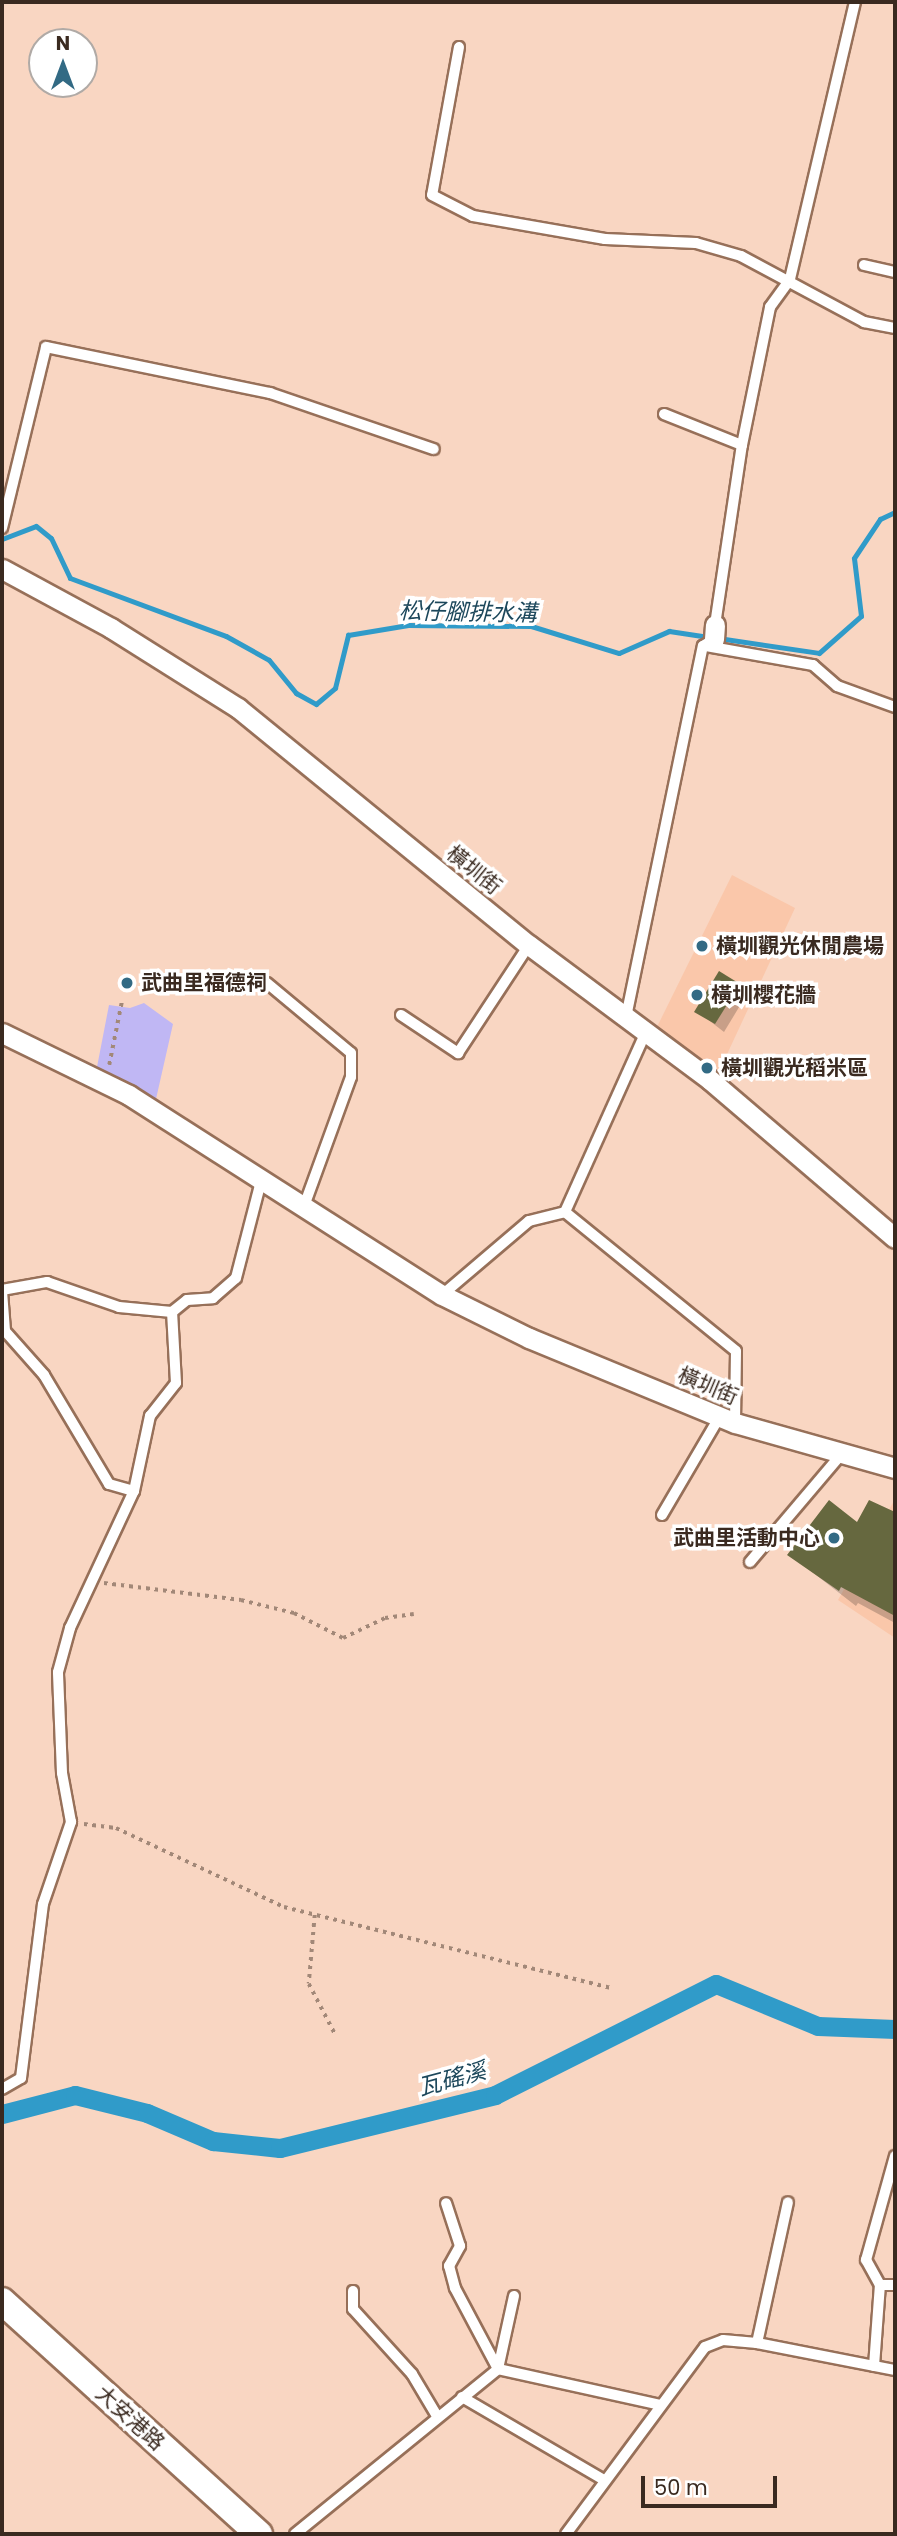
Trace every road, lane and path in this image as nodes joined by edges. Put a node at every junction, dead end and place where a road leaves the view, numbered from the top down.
1 (855, 2) edge
2 (459, 47) dead end
3 (864, 265) dead end
4 (895, 272) edge
5 (790, 279) junction
6 (895, 328) edge
7 (664, 414) dead end
8 (742, 445) junction
9 (434, 449) dead end
10 (2, 528) edge
11 (2, 569) edge
12 (711, 637) junction
13 (895, 706) edge
14 (529, 945) junction
15 (267, 983) dead end
16 (122, 1000) dead end
17 (401, 1015) dead end
18 (626, 1017) junction
19 (646, 1032) junction
20 (2, 1033) edge
21 (106, 1084) junction
22 (261, 1181) junction
23 (304, 1206) junction
24 (565, 1212) junction
25 (895, 1238) edge
26 (2, 1290) edge
27 (442, 1295) junction
28 (172, 1312) junction
29 (728, 1419) junction
30 (844, 1451) junction
31 (895, 1468) edge
32 (134, 1491) junction
33 (662, 1515) dead end
34 (750, 1562) dead end
35 (91, 1581) junction
36 (414, 1614) dead end
37 (71, 1822) junction
38 (315, 1915) junction
39 (612, 1988) dead end
40 (335, 2034) dead end
41 (2, 2089) edge
42 (895, 2156) edge
43 (788, 2202) dead end
44 (446, 2203) dead end
45 (895, 2285) edge
46 (880, 2286) junction
47 (353, 2291) dead end
48 (514, 2296) dead end
49 (2, 2301) edge
50 (757, 2343) junction
51 (874, 2366) junction
52 (498, 2369) junction
53 (895, 2370) edge
54 (462, 2397) junction
55 (660, 2405) junction
56 (437, 2416) junction
57 (604, 2480) junction
58 (259, 2534) edge
59 (295, 2534) edge
60 (566, 2534) edge

1 - 5 lane
2 - 5 lane
3 - 4 lane
5 - 6 lane
5 - 8 lane
7 - 8 lane
8 - 12 lane
9 - 10 lane
11 - 14 street, 橫圳街
12 - 13 lane
12 - 18 lane
14 - 17 lane
14 - 18 street, 橫圳街
15 - 23 lane
16 - 21 path
18 - 19 street, 橫圳街
19 - 24 lane
19 - 25 street, 橫圳街
20 - 21 street, 橫圳街
21 - 22 street, 橫圳街
22 - 23 street, 橫圳街
22 - 28 lane
23 - 27 street, 橫圳街
24 - 27 lane
24 - 29 lane
26 - 28 lane
26 - 32 lane
27 - 29 street, 橫圳街
28 - 32 lane
29 - 30 street, 橫圳街
29 - 33 lane
30 - 31 street, 橫圳街
30 - 34 lane
32 - 35 lane
35 - 36 path
35 - 37 lane
37 - 38 path
37 - 41 lane
38 - 39 path
38 - 40 path
42 - 46 lane
43 - 50 lane
44 - 52 lane
45 - 46 lane
46 - 51 lane
47 - 56 lane
48 - 52 lane
49 - 58 main road, 大安港路
50 - 51 lane
50 - 55 lane
51 - 53 lane
52 - 54 lane
52 - 55 lane
54 - 56 lane
54 - 57 lane
55 - 57 lane
56 - 59 lane
57 - 60 lane

